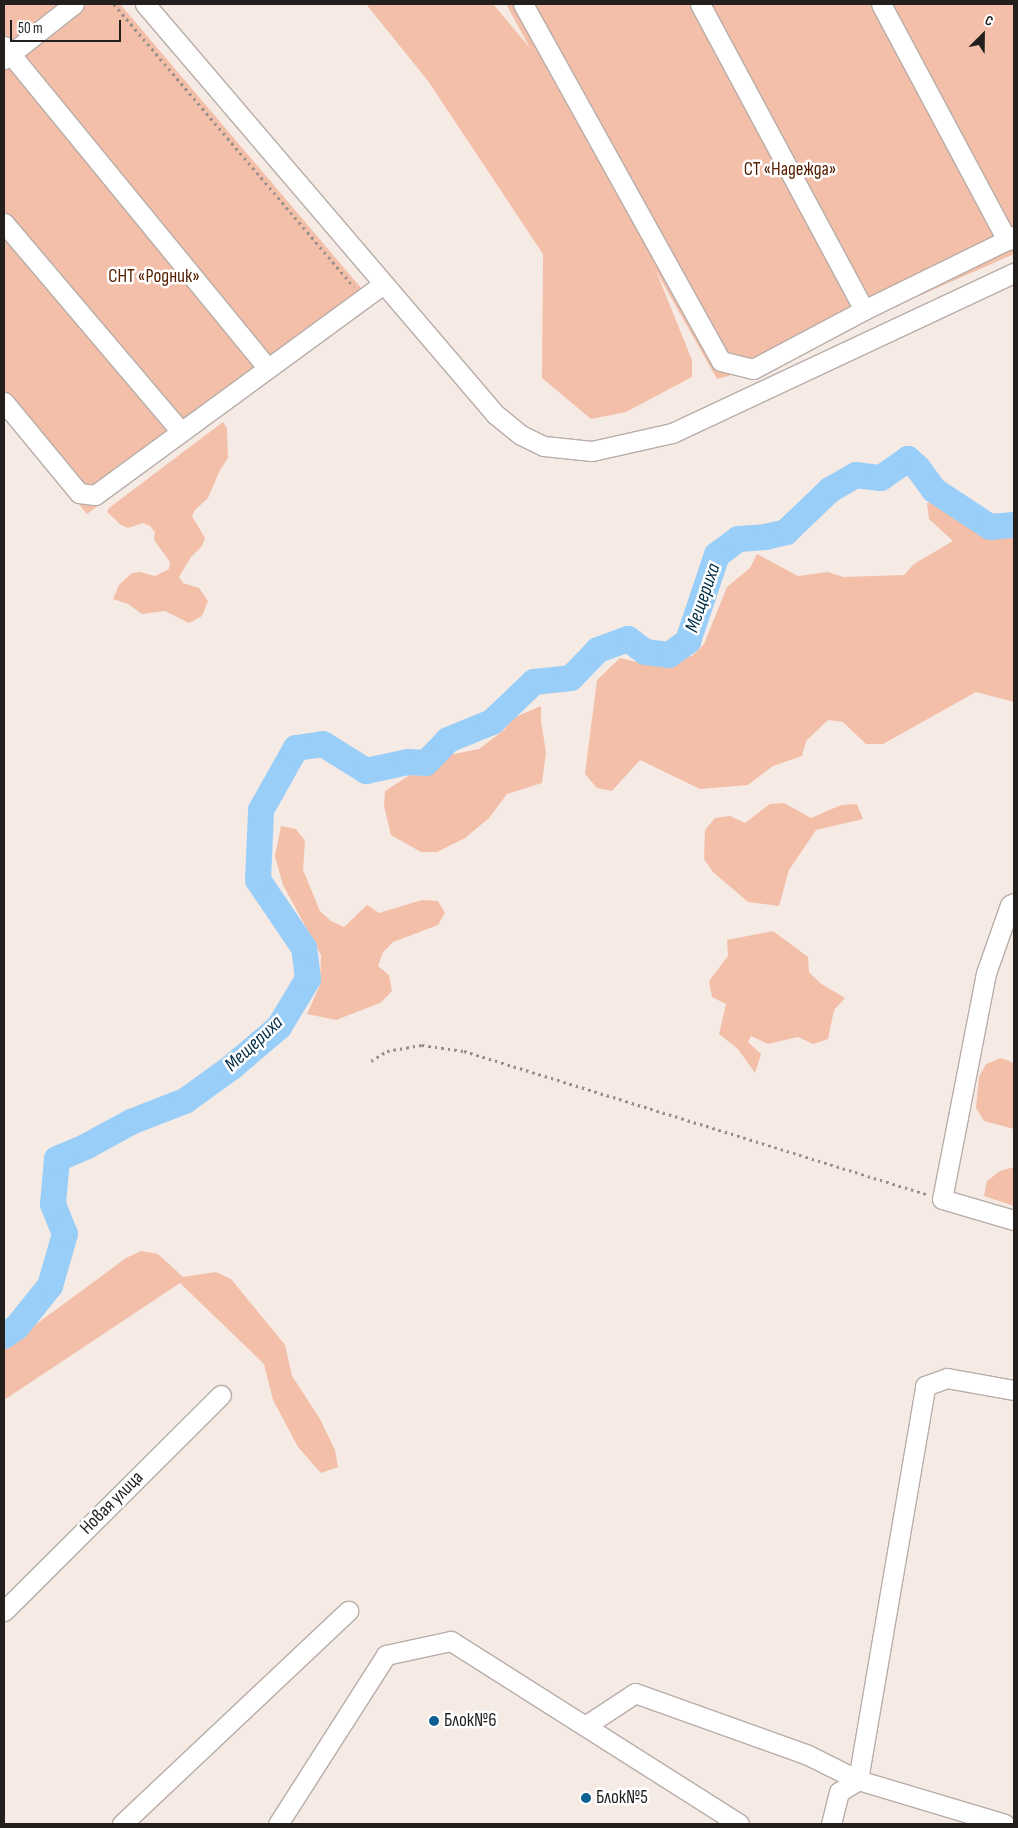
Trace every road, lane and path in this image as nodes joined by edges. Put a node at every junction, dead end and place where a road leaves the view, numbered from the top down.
1 (74, 4) edge
2 (114, 4) edge
3 (145, 4) edge
4 (700, 4) edge
5 (881, 4) edge
6 (526, 5) edge
7 (6, 53) edge
8 (4, 223) edge
9 (1010, 238) edge
10 (1014, 273) edge
11 (383, 284) junction
12 (984, 287) junction
13 (1014, 287) edge
14 (364, 298) junction
15 (864, 310) junction
16 (268, 368) junction
17 (4, 402) edge
18 (181, 432) junction
19 (1014, 903) edge
20 (371, 1060) dead end
21 (942, 1199) junction
22 (1014, 1220) edge
23 (1014, 1390) edge
24 (221, 1395) dead end
25 (348, 1610) dead end
26 (4, 1611) edge
27 (585, 1726) junction
28 (858, 1780) junction
29 (122, 1824) edge
30 (278, 1824) edge
31 (739, 1824) edge
32 (831, 1824) edge
33 (1005, 1824) edge

1 - 7 street
2 - 14 path
3 - 11 street
4 - 15 street
5 - 9 street
6 - 15 street
7 - 16 street
8 - 18 street
9 - 15 street
10 - 12 street
11 - 12 street
11 - 14 street
12 - 13 street
14 - 16 street
16 - 18 street
17 - 18 street
19 - 21 street
20 - 21 path
21 - 22 street
23 - 28 street
24 - 26 street, Новая улица
25 - 29 street
27 - 28 street
27 - 30 street
27 - 31 street
28 - 32 street
28 - 33 street

